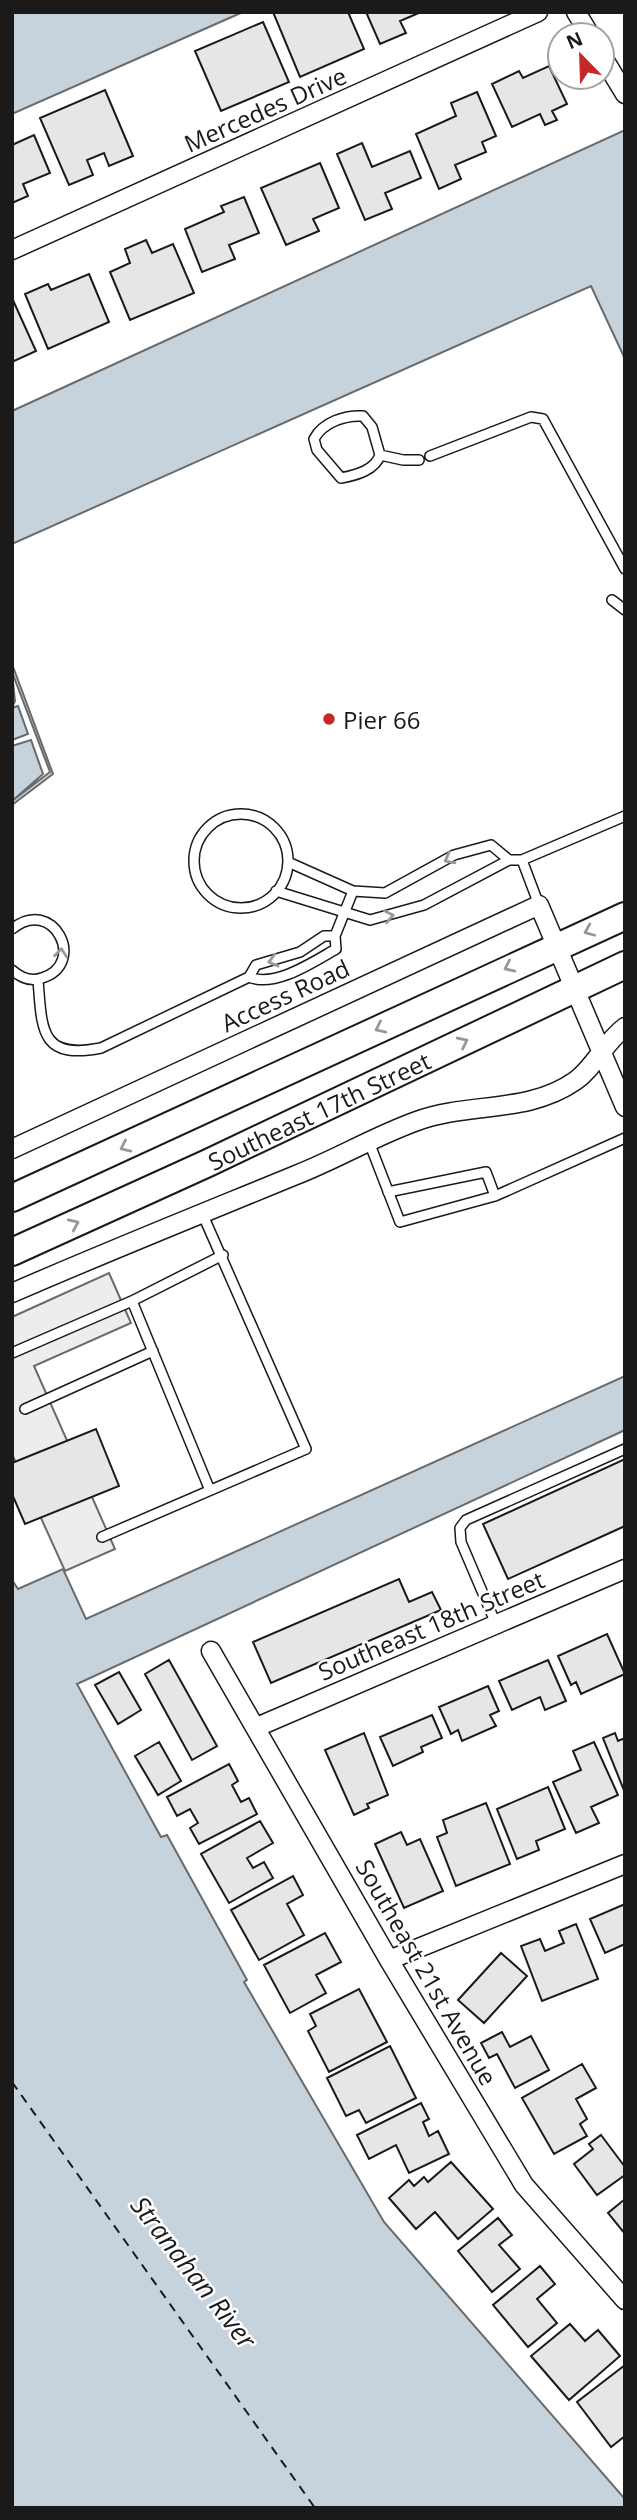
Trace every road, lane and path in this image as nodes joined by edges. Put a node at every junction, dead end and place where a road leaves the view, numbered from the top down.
1 (538, 12) edge
2 (12, 250) edge
3 (380, 455) junction
4 (430, 456) dead end
5 (419, 460) dead end
6 (625, 569) edge
7 (611, 600) dead end
8 (625, 610) edge
9 (625, 816) edge
10 (509, 859) junction
11 (523, 860) junction
12 (288, 862) junction
13 (276, 891) junction
14 (353, 891) junction
15 (539, 905) junction
16 (347, 913) junction
17 (625, 916) edge
18 (12, 929) edge
19 (335, 936) junction
20 (554, 946) junction
21 (625, 965) edge
22 (12, 970) edge
23 (249, 977) junction
24 (38, 980) junction
25 (573, 989) junction
26 (625, 1027) edge
27 (600, 1049) junction
28 (625, 1107) edge
29 (625, 1138) edge
30 (369, 1142) junction
31 (12, 1149) edge
32 (388, 1192) junction
33 (495, 1196) junction
34 (12, 1198) edge
35 (201, 1212) junction
36 (12, 1252) edge
37 (223, 1255) junction
38 (12, 1293) edge
39 (132, 1301) junction
40 (153, 1351) junction
41 (12, 1353) edge
42 (25, 1409) dead end
43 (625, 1449) edge
44 (209, 1488) junction
45 (102, 1536) dead end
46 (625, 1569) edge
47 (496, 1624) junction
48 (211, 1651) dead end
49 (257, 1727) junction
50 (625, 1864) edge
51 (389, 1960) junction
52 (625, 2300) edge

1 - 2 street, Mercedes Drive
3 - 3 lane
3 - 5 lane
4 - 6 lane
7 - 8 lane
9 - 11 lane
10 - 11 lane
10 -> 14 lane
16 -> 10 lane
11 - 15 lane
12 - 13 lane
12 - 13 lane
12 - 14 lane
13 - 16 lane
14 - 16 lane
15 - 20 street
15 - 31 street, Access Road
16 - 19 lane
17 -> 20 main road, Southeast 17th Street
24 -> 18 lane
19 -> 23 lane
19 - 23 lane
20 - 25 street
20 -> 34 main road, Southeast 17th Street
21 - 25 main road, Southeast 17th Street
22 - 24 lane
23 - 24 lane
25 - 27 street
36 -> 25 main road, Southeast 17th Street
26 - 27 street
27 - 28 street
27 - 30 street
29 - 33 lane
30 - 32 lane
30 - 35 street
32 - 33 lane
32 - 33 lane
35 - 37 lane
35 - 38 street
37 - 39 lane
37 - 44 lane
39 - 40 lane
39 - 41 lane
40 - 42 lane
40 - 44 lane
43 - 47 lane
44 - 45 lane
46 - 47 street, Southeast 18th Street
47 - 49 street, Southeast 18th Street
48 - 49 street, Southeast 21st Avenue
49 - 51 street, Southeast 21st Avenue
50 - 51 street
51 - 52 street, Southeast 21st Avenue

